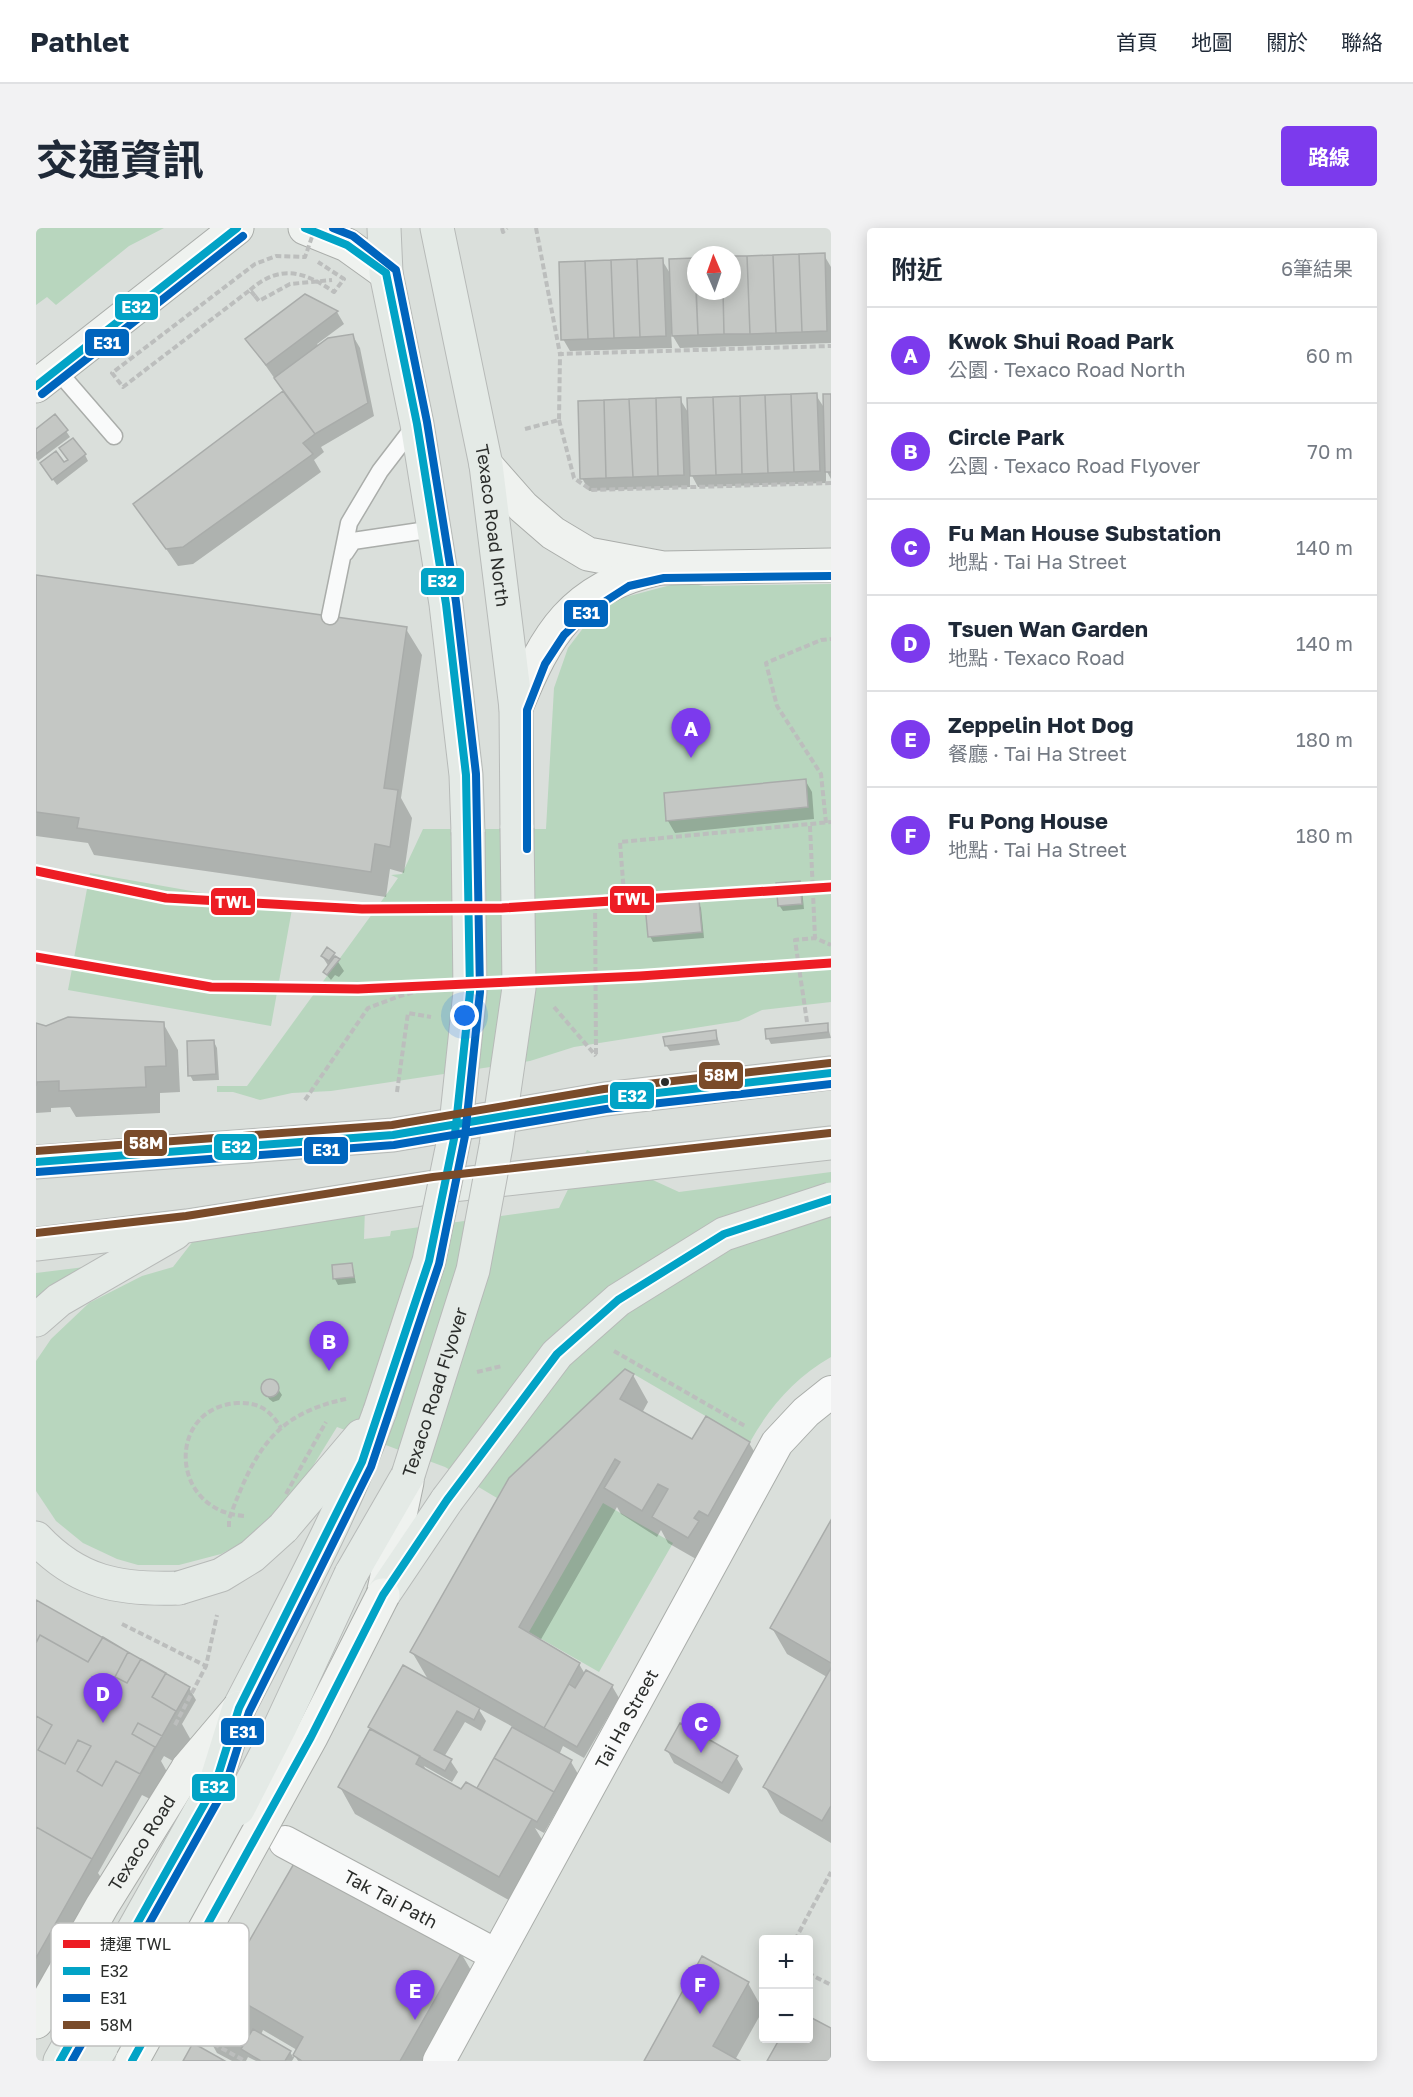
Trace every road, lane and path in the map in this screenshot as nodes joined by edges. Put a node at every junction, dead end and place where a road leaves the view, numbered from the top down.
1 (237, 228) edge
2 (305, 228) edge
3 (315, 228) edge
4 (384, 228) edge
5 (437, 228) edge
6 (507, 228) edge
7 (536, 228) edge
8 (502, 230) edge
9 (318, 262) dead end
10 (386, 273) junction
11 (353, 283) dead end
12 (250, 290) junction
13 (831, 346) edge
14 (560, 354) junction
15 (46, 377) edge
16 (560, 420) junction
17 (417, 424) junction
18 (525, 429) dead end
19 (114, 436) dead end
20 (486, 465) junction
21 (831, 483) edge
22 (434, 529) junction
23 (345, 553) junction
24 (831, 565) edge
25 (663, 568) junction
26 (330, 616) dead end
27 (831, 639) edge
28 (516, 708) junction
29 (829, 823) edge
30 (810, 825) junction
31 (517, 828) joint
32 (815, 938) junction
33 (831, 945) edge
34 (435, 1018) dead end
35 (807, 1022) dead end
36 (596, 1056) dead end
37 (831, 1073) edge
38 (397, 1092) dead end
39 (831, 1143) edge
40 (36, 1162) edge
41 (831, 1199) edge
42 (187, 1226) junction
43 (36, 1244) edge
44 (36, 1320) edge
45 (831, 1392) edge
46 (380, 1411) junction
47 (326, 1422) dead end
48 (408, 1475) junction
49 (280, 1501) dead end
50 (254, 1514) dead end
51 (228, 1537) dead end
52 (36, 1538) edge
53 (383, 1595) junction
54 (220, 1604) dead end
55 (239, 1708) junction
56 (174, 1727) dead end
57 (285, 1842) dead end
58 (831, 1872) edge
59 (92, 1923) edge
60 (138, 1923) edge
61 (175, 1923) edge
62 (208, 1923) edge
63 (798, 1935) edge
64 (496, 1954) junction
65 (813, 1976) edge
66 (831, 1985) edge
67 (51, 1996) edge
68 (36, 2022) edge
69 (68, 2046) edge
70 (102, 2046) edge
71 (140, 2046) edge
72 (218, 2046) edge
73 (60, 2061) edge
74 (93, 2061) edge
75 (132, 2061) edge
76 (245, 2061) edge
77 (439, 2061) edge

1 - 15 main road
2 - 10 main road
3 - 12 path, bridge
4 - 10 main road
5 - 20 main road, Texaco Road North
6 - 8 path
7 - 14 path
9 - 12 path, bridge
10 - 17 main road
11 - 12 path, bridge
13 - 14 path
14 - 16 path
15 - 19 lane
16 - 18 path
16 - 21 path
17 - 22 main road
17 - 23 lane
20 - 25 main road
20 - 28 main road, Texaco Road North
22 - 23 lane
22 - 46 main road, bridge
23 - 26 lane
24 - 25 main road
25 - 28 main road
27 - 29 path
28 - 31 main road, Texaco Road North
29 - 30 path
30 - 32 path
30 - 36 path
31 - 48 main road, Texaco Road Flyover, bridge
32 - 33 path
32 - 35 path
34 - 38 path
37 - 40 main road
39 - 42 main road
41 - 53 main road, bridge
42 - 43 main road
42 - 44 main road
45 - 64 street, Tai Ha Street
46 - 52 main road, bridge
46 - 55 main road, Texaco Road
47 - 49 path, bridge
48 - 53 main road
48 - 61 main road, Texaco Road Flyover, bridge
50 - 51 path, bridge
53 - 62 main road, bridge
54 - 56 path
55 - 59 main road, Texaco Road, bridge
55 - 60 main road, bridge
57 - 64 street, Tak Tai Path
58 - 63 path
64 - 77 street, Tai Ha Street
65 - 66 path
67 - 68 main road, Texaco Road, bridge
69 - 73 main road, bridge
70 - 74 main road, Texaco Road Flyover, bridge
71 - 75 main road, bridge
72 - 76 path

